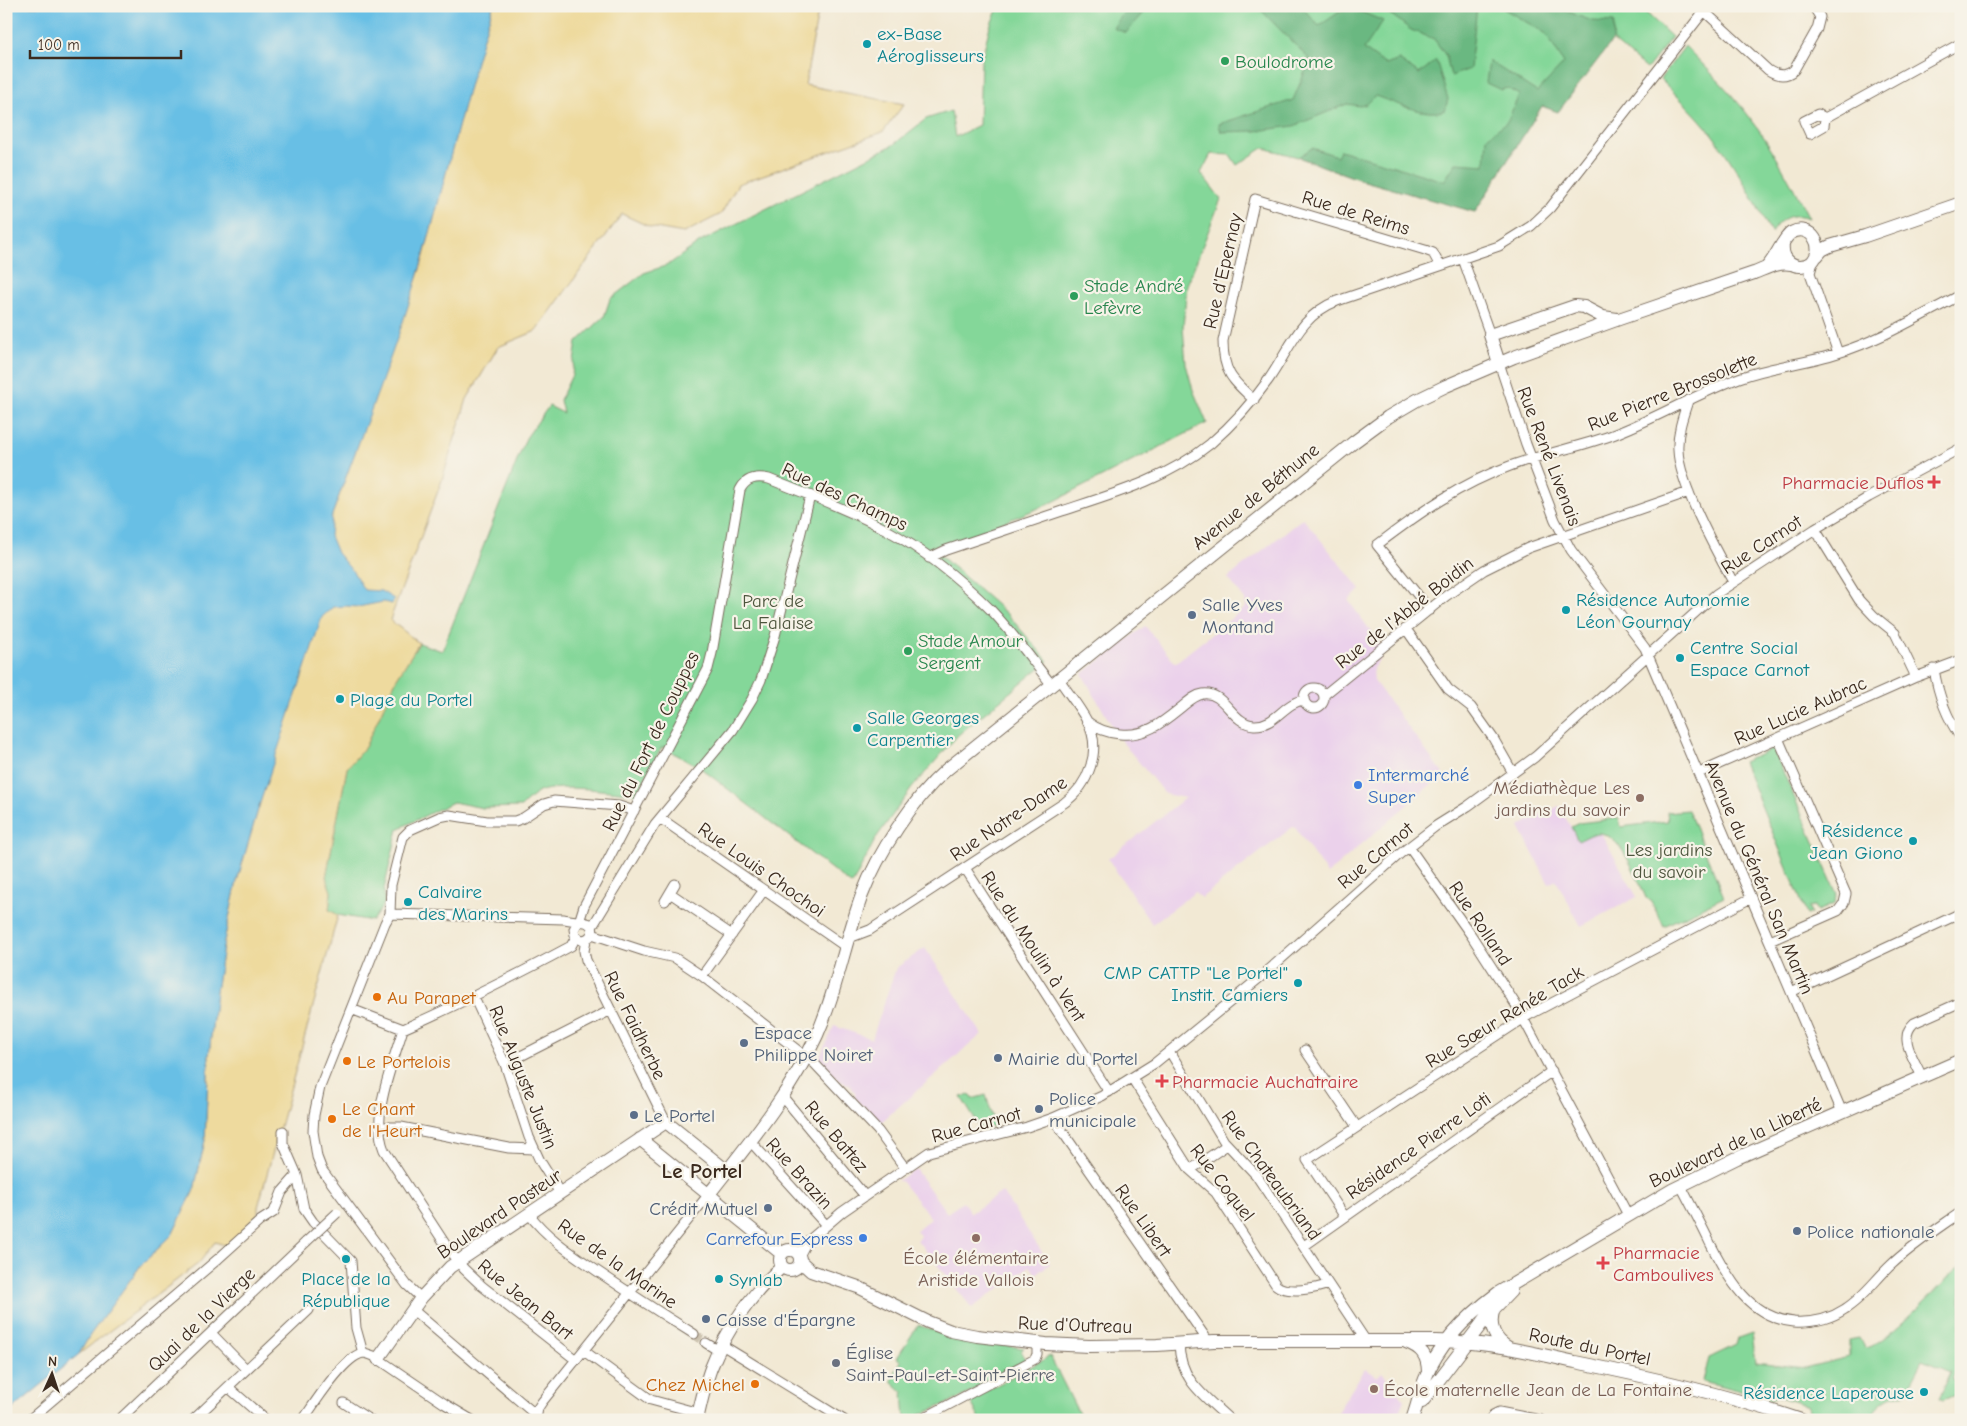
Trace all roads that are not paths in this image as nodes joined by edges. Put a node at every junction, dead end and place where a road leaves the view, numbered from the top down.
1 (1813, 6) edge
2 (1706, 8) edge
3 (1961, 43) edge
4 (1825, 118) dead end
5 (1255, 199) joint
6 (1961, 203) edge
7 (1810, 233) junction
8 (1849, 242) junction
9 (1783, 244) junction
10 (1463, 259) junction
11 (1806, 264) junction
12 (1440, 266) junction
13 (1767, 267) junction
14 (1961, 295) edge
15 (1589, 310) junction
16 (1618, 319) junction
17 (1589, 331) junction
18 (1490, 335) junction
19 (1838, 353) junction
20 (1499, 363) junction
21 (1254, 400) junction
22 (1688, 400) junction
23 (1961, 448) edge
24 (1532, 458) junction
25 (746, 480) joint
26 (1689, 492) junction
27 (810, 496) junction
28 (1815, 529) junction
29 (1562, 536) junction
30 (929, 558) junction
31 (1733, 582) junction
32 (1430, 610) junction
33 (1406, 630) junction
34 (1648, 654) junction
35 (1961, 660) edge
36 (1934, 669) junction
37 (1916, 677) junction
38 (1055, 681) junction
39 (1324, 695) junction
40 (1304, 700) junction
41 (1088, 722) junction
42 (1778, 738) junction
43 (1961, 738) edge
44 (1699, 773) junction
45 (1513, 774) junction
46 (634, 811) junction
47 (660, 818) junction
48 (1409, 847) junction
49 (965, 868) junction
50 (676, 884) dead end
51 (764, 890) junction
52 (1752, 898) junction
53 (1961, 913) edge
54 (390, 914) junction
55 (579, 922) junction
56 (590, 934) junction
57 (732, 935) junction
58 (576, 937) junction
59 (1770, 941) junction
60 (848, 943) junction
61 (702, 976) junction
62 (1791, 992) junction
63 (474, 997) junction
64 (1961, 1002) edge
65 (351, 1009) junction
66 (611, 1010) junction
67 (1524, 1018) junction
68 (403, 1029) junction
69 (1305, 1050) dead end
70 (1170, 1052) junction
71 (806, 1057) junction
72 (1961, 1060) edge
73 (505, 1064) junction
74 (1552, 1071) junction
75 (1922, 1077) junction
76 (1132, 1078) junction
77 (1109, 1092) junction
78 (783, 1097) junction
79 (1842, 1112) junction
80 (1053, 1118) junction
81 (666, 1122) junction
82 (1357, 1126) junction
83 (379, 1127) junction
84 (283, 1131) dead end
85 (640, 1139) junction
86 (751, 1142) junction
87 (1227, 1145) junction
88 (534, 1149) junction
89 (905, 1168) junction
90 (1190, 1170) junction
91 (727, 1171) junction
92 (297, 1175) junction
93 (1681, 1186) junction
94 (560, 1193) junction
95 (709, 1194) junction
96 (865, 1196) junction
97 (347, 1205) junction
98 (1961, 1212) edge
99 (529, 1214) junction
100 (1628, 1215) junction
101 (1345, 1217) junction
102 (826, 1225) junction
103 (1304, 1246) junction
104 (782, 1254) junction
105 (800, 1258) junction
106 (457, 1262) junction
107 (782, 1267) junction
108 (1328, 1284) junction
109 (629, 1294) junction
110 (422, 1298) junction
111 (1494, 1302) junction
112 (310, 1310) dead end
113 (413, 1310) junction
114 (211, 1333) junction
115 (694, 1334) tunnel mouth
116 (1474, 1340) junction
117 (1208, 1341) junction
118 (1366, 1341) junction
119 (1401, 1341) junction
120 (1423, 1341) junction
121 (1448, 1341) junction
122 (706, 1342) tunnel mouth
123 (1037, 1343) junction
124 (1180, 1344) junction
125 (720, 1348) junction
126 (1512, 1349) junction
127 (584, 1351) junction
128 (1440, 1352) junction
129 (363, 1353) junction
130 (378, 1359) junction
131 (576, 1360) junction
132 (246, 1369) junction
133 (1428, 1372) junction
134 (228, 1387) junction
135 (1424, 1398) junction
136 (344, 1403) dead end
137 (698, 1416) edge
138 (536, 1417) edge
139 (1413, 1417) edge
140 (29, 1420) edge
141 (119, 1420) edge
142 (192, 1420) edge
143 (266, 1420) edge
144 (303, 1420) edge
145 (370, 1420) edge
146 (472, 1420) edge
147 (844, 1420) edge
148 (920, 1420) edge
149 (1230, 1420) edge
150 (1490, 1420) edge
151 (1541, 1420) edge
152 (1801, 1420) edge

1 - 2 street
2 - 10 street
3 - 4 street
5 - 12 street, Rue de Reims
5 - 21 street, Rue d'Epernay
6 - 8 street
7 - 8 street
7 - 9 street
7 - 11 street
8 - 11 street
9 - 11 street
9 - 13 street
10 - 12 street
10 - 18 street
11 - 13 street, Avenue de Béthune
11 - 19 street
12 - 21 street
13 - 16 street, Avenue de Béthune
14 - 19 street, Rue Pierre Brossolette
15 - 16 street
15 - 17 street
15 - 18 street
16 - 17 street, Avenue de Béthune
17 - 20 street, Avenue de Béthune
18 - 20 street
19 - 22 street, Rue Pierre Brossolette
20 - 24 street, Rue René Livenais
20 - 38 street, Avenue de Béthune
21 - 30 street
22 - 24 street, Rue Pierre Brossolette
22 - 26 street
23 - 28 street, Rue Carnot
24 - 29 street, Rue René Livenais
24 - 32 street, Rue Pierre Brossolette
25 - 27 street, Rue des Champs
25 - 46 street, Rue du Fort de Couppes
26 - 29 street, Rue de l'Abbé Boidin
26 - 31 street
27 - 30 street, Rue des Champs
27 - 47 street
28 - 31 street, Rue Carnot
28 - 37 street
29 - 32 street, Rue de l'Abbé Boidin
29 - 34 street, Rue René Livenais
30 - 38 street, Rue des Champs
31 - 34 street, Rue Carnot
32 - 33 street, Rue de l'Abbé Boidin
33 - 39 street, Rue de l'Abbé Boidin
33 - 45 street
34 - 44 street, Avenue du Général San Martin
34 - 45 street, Rue Carnot
35 - 36 street, Rue Lucie Aubrac
36 - 37 street, Rue Lucie Aubrac
36 - 43 street
37 - 42 street, Rue Lucie Aubrac
38 - 41 street, Rue Notre-Dame
38 - 60 street, Avenue de Béthune
39 - 40 street
39 - 40 street
40 - 41 street
41 - 49 street, Rue Notre-Dame
42 - 44 street, Rue Lucie Aubrac
42 - 59 street
44 - 52 street, Avenue du Général San Martin
45 - 48 street, Rue Carnot
46 - 54 street
46 - 55 street, Rue du Fort de Couppes
47 - 51 street, Rue Louis Chochoi
47 - 56 street
48 - 67 street, Rue Rolland
48 - 70 street, Rue Carnot
49 - 60 street, Rue Notre-Dame
49 - 77 street, Rue du Moulin à Vent
50 - 57 street
51 - 57 street
51 - 60 street, Rue Louis Chochoi
52 - 59 street, Avenue du Général San Martin
52 - 67 street, Rue Sœur Renée Tack
53 - 62 street
54 - 55 street
54 - 65 street
55 - 56 street
55 - 58 street
56 - 58 street
56 - 61 street
56 - 66 street, Rue Faidherbe
57 - 61 street
58 - 63 street
59 - 62 street, Avenue du Général San Martin
60 - 71 street, Avenue de Béthune
61 - 71 street
62 - 79 street, Avenue du Général San Martin
63 - 68 street
63 - 73 street, Rue Auguste Justin
64 - 75 street
65 - 68 street
65 - 97 street
66 - 73 street
66 - 81 street, Rue Faidherbe
67 - 74 street, Rue Rolland
67 - 82 street, Rue Sœur Renée Tack
68 - 83 street, Rue Jean Bart
69 - 82 street
70 - 76 street, Rue Carnot
70 - 87 street, Rue Chateaubriand
71 - 78 street, Avenue de Béthune
71 - 89 street
72 - 75 street, Boulevard de la Liberté
73 - 88 street, Rue Auguste Justin
74 - 100 street, Rue Rolland
74 - 101 street, Résidence Pierre Loti
75 - 79 street, Boulevard de la Liberté
76 - 77 street, Rue Carnot
76 - 90 street, Rue Coquel
77 - 80 street, Rue Carnot
78 - 86 street, Avenue de Béthune
78 - 96 street, Rue Battez
79 - 93 street, Boulevard de la Liberté
80 - 89 street, Rue Carnot
80 - 117 street, Rue Libert
81 - 85 street, Boulevard Pasteur
81 - 91 street
82 - 101 street, Rue Sœur Renée Tack
83 - 88 street
83 - 106 street, Rue Jean Bart
84 - 92 street
85 - 94 street, Boulevard Pasteur
85 - 95 street
86 - 91 street, Avenue de Béthune
86 - 102 street, Rue Brazin
87 - 90 street
87 - 103 street, Rue Chateaubriand
88 - 94 street, Rue Auguste Justin
89 - 96 street, Rue Carnot
90 - 108 street, Rue Coquel
91 - 95 street, Avenue de Béthune
92 - 129 street
92 - 140 street
93 - 98 street
93 - 100 street, Boulevard de la Liberté
94 - 99 street, Boulevard Pasteur
95 - 104 street
95 - 109 street
96 - 102 street, Rue Carnot
97 - 110 street
97 - 114 street, Quai de la Vierge, bridge
99 - 106 street, Boulevard Pasteur
99 - 109 street, Rue de la Marine
100 - 111 street, Boulevard de la Liberté
101 - 103 street, Résidence Pierre Loti
102 - 105 street, Rue Carnot
103 - 108 street, Rue Chateaubriand
104 - 105 street
104 - 107 street
105 - 107 street
105 - 123 street, Rue d'Outreau
106 - 110 street, Boulevard Pasteur
106 - 131 street, Rue Jean Bart
107 - 125 street
108 - 118 street, Rue Chateaubriand
109 - 115 street, Rue de la Marine
109 - 127 street
110 - 113 street, Boulevard Pasteur
111 - 116 street, Boulevard de la Liberté
111 - 121 street, Boulevard de la Liberté
111 - 126 street
112 - 132 street
113 - 130 street, Boulevard Pasteur
113 - 138 street
114 - 132 street
114 - 141 street, Quai de la Vierge
116 - 121 street, Route du Portel
116 - 126 street, Route du Portel
116 - 135 street, Boulevard de la Liberté
117 - 118 street, Rue d'Outreau
117 - 124 street, Rue d'Outreau
118 - 119 street, Route du Portel
119 - 120 street, Route du Portel
119 - 133 street
120 - 121 street, Route du Portel
120 - 128 street
121 - 128 street, Boulevard de la Liberté
122 - 125 street
123 - 124 street, Rue d'Outreau
123 - 148 street
124 - 149 street
125 - 137 street
125 - 147 street
126 - 152 street, Route du Portel
127 - 131 street
127 - 137 street
128 - 133 street, Boulevard de la Liberté
128 - 135 street
129 - 130 street
129 - 144 street
130 - 146 street
131 - 138 street
132 - 134 street
133 - 139 street, Boulevard de la Liberté
134 - 142 street
134 - 143 street
135 - 139 street, Boulevard de la Liberté
136 - 145 street
150 - 151 street

